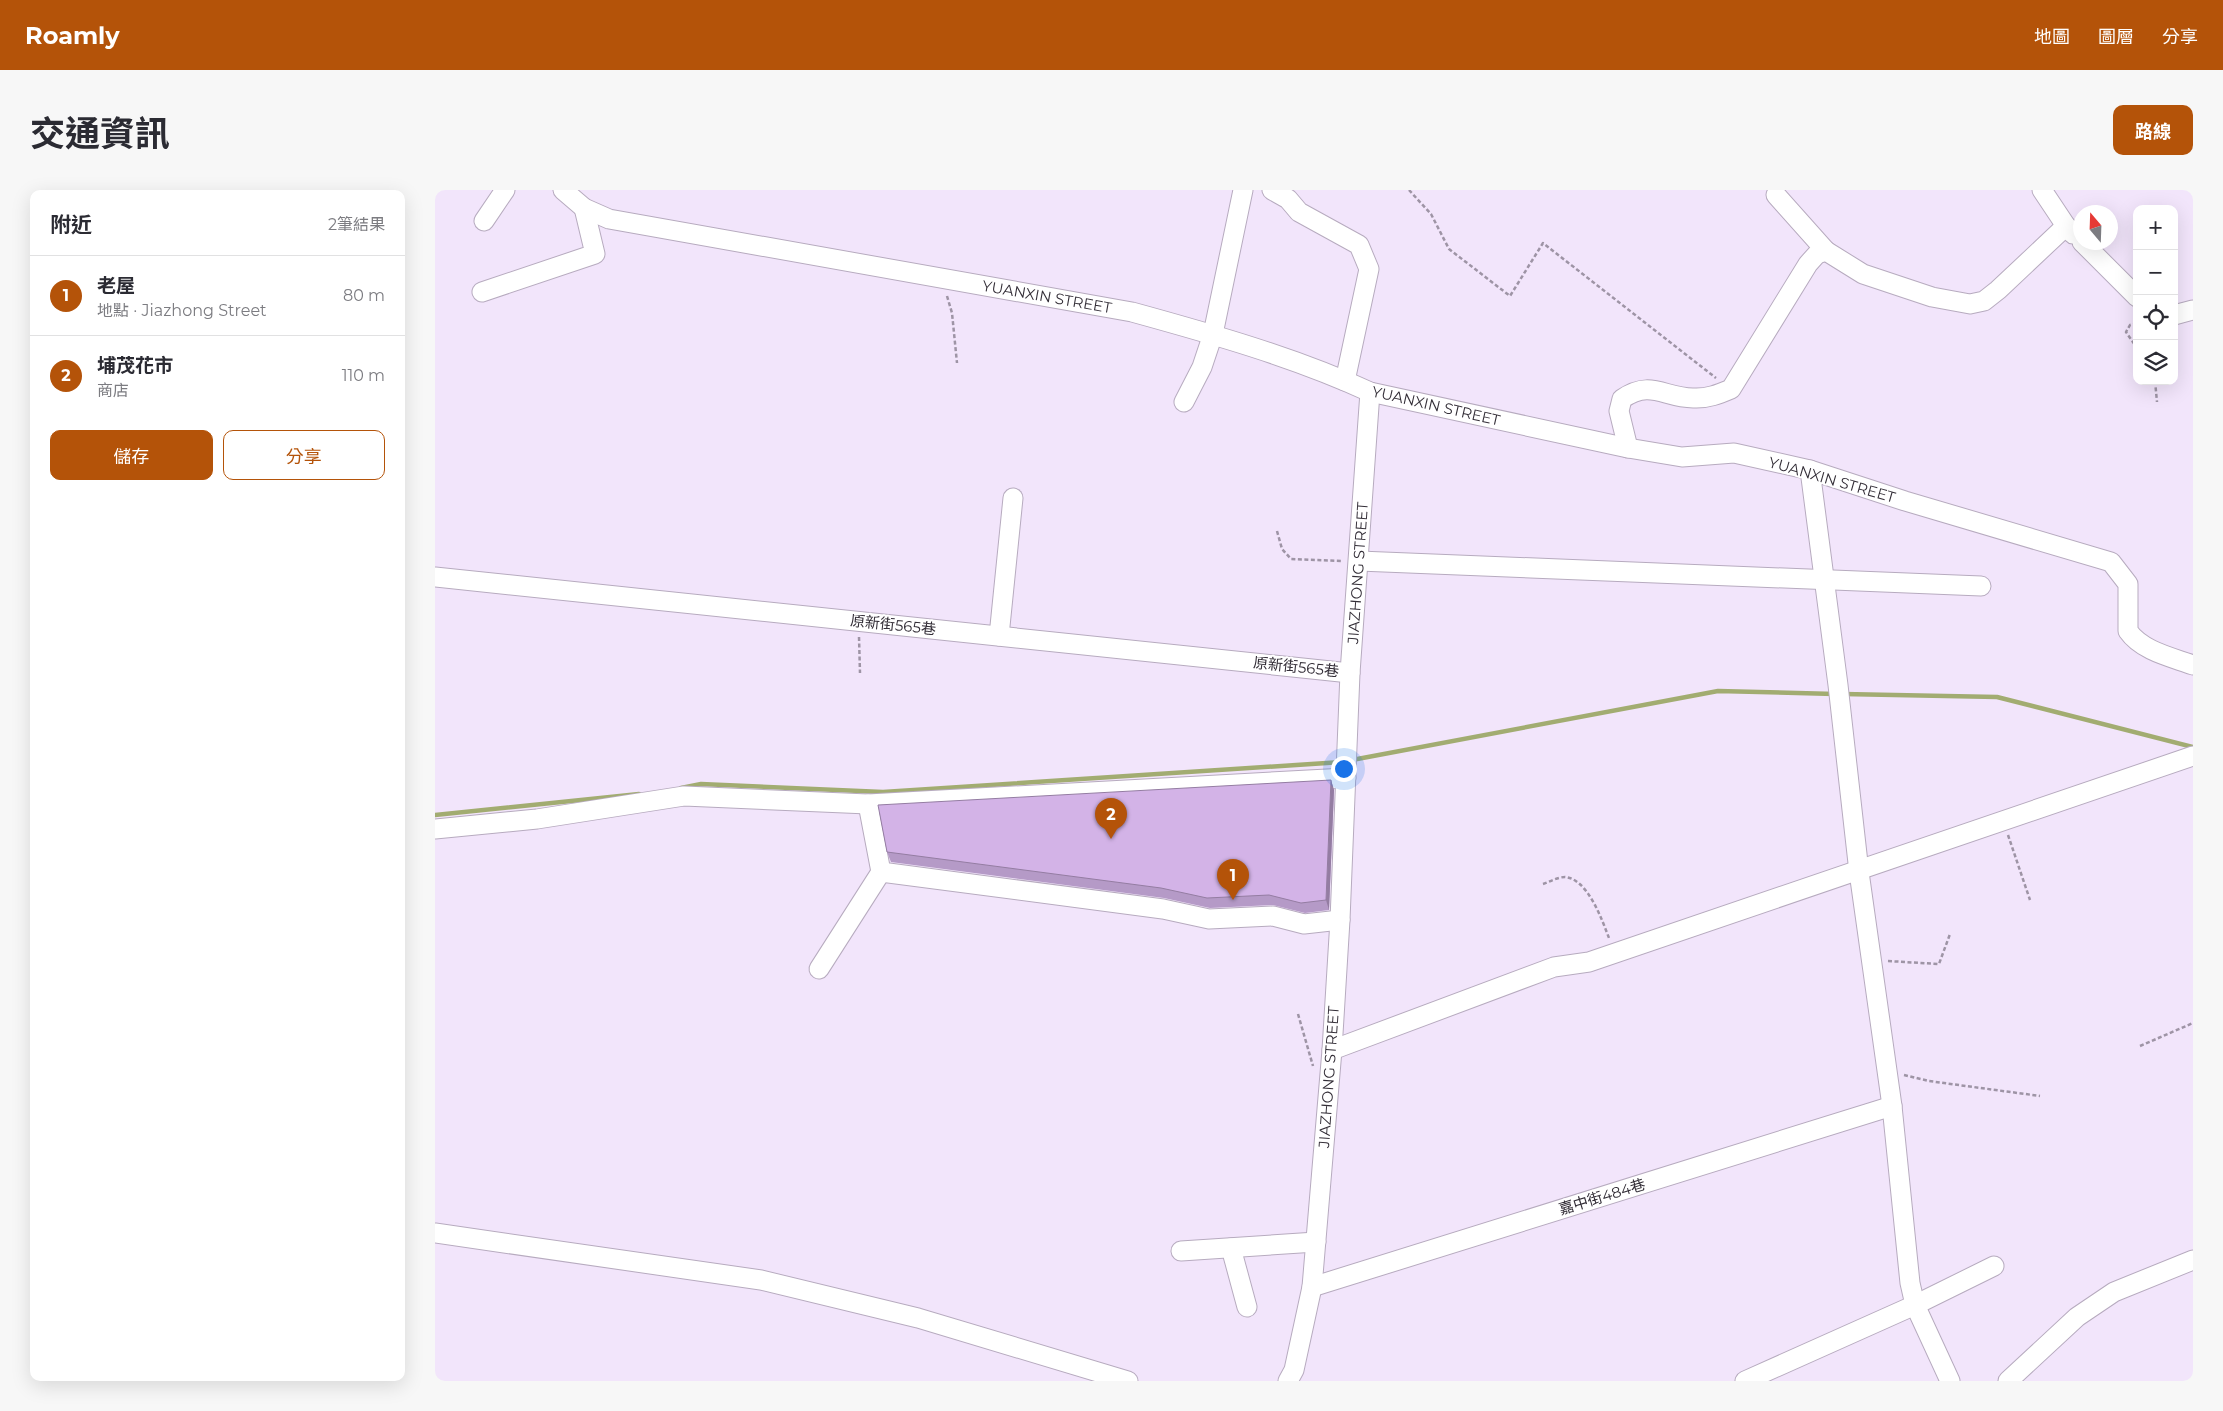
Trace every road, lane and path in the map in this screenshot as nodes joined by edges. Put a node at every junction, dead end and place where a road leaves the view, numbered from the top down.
1 (505, 190) edge
2 (563, 190) edge
3 (1243, 190) edge
4 (1272, 190) edge
5 (1409, 190) edge
6 (2042, 190) edge
7 (1776, 195) dead end
8 (584, 208) junction
9 (484, 221) dead end
10 (2066, 226) junction
11 (2073, 233) edge
12 (2089, 250) edge
13 (1826, 252) junction
14 (941, 278) junction
15 (482, 292) dead end
16 (2135, 295) edge
17 (2193, 310) edge
18 (2178, 314) edge
19 (2133, 324) edge
20 (1213, 334) junction
21 (2133, 342) edge
22 (957, 363) dead end
23 (1345, 381) junction
24 (2155, 385) edge
25 (1731, 389) junction
26 (1370, 392) junction
27 (1184, 402) dead end
28 (2157, 402) dead end
29 (1627, 448) junction
30 (1809, 470) junction
31 (1013, 498) dead end
32 (1277, 531) dead end
33 (1359, 561) junction
34 (435, 577) edge
35 (1824, 579) junction
36 (1981, 586) dead end
37 (859, 621) junction
38 (999, 636) junction
39 (2193, 666) edge
40 (860, 673) dead end
41 (1351, 673) junction
42 (2193, 756) edge
43 (1347, 767) junction
44 (868, 804) junction
45 (2003, 822) junction
46 (435, 828) edge
47 (881, 872) junction
48 (1859, 872) junction
49 (1543, 884) dead end
50 (2030, 900) dead end
51 (1340, 920) junction
52 (1950, 934) dead end
53 (1615, 954) junction
54 (1871, 960) junction
55 (819, 969) dead end
56 (1299, 1014) dead end
57 (2193, 1024) edge
58 (2140, 1046) dead end
59 (1331, 1050) junction
60 (1314, 1070) dead end
61 (1887, 1071) junction
62 (2041, 1096) dead end
63 (1892, 1106) junction
64 (435, 1233) edge
65 (1316, 1242) junction
66 (1231, 1248) junction
67 (1181, 1251) dead end
68 (2193, 1260) edge
69 (1994, 1266) dead end
70 (1312, 1287) junction
71 (1915, 1305) junction
72 (1247, 1307) dead end
73 (1128, 1381) edge
74 (1288, 1381) edge
75 (1745, 1381) edge
76 (1950, 1381) edge
77 (2008, 1381) edge

1 - 9 street
2 - 8 street, YUANXIN STREET
3 - 20 street
4 - 23 street
5 - 25 path
6 - 10 street
7 - 13 street
8 - 14 street, YUANXIN STREET
8 - 15 street
10 - 11 street
10 - 13 street
12 - 16 street
13 - 25 street
14 - 20 street, YUANXIN STREET
14 - 22 path
17 - 18 street
19 - 21 path
20 - 23 street, YUANXIN STREET
20 - 27 street
23 - 26 street, YUANXIN STREET
24 - 28 path
25 - 29 street
26 - 29 street, YUANXIN STREET
26 - 33 street, JIAZHONG STREET
29 - 30 street, YUANXIN STREET
30 - 35 street
30 - 39 street, YUANXIN STREET
31 - 38 street
32 - 33 path
33 - 35 street
33 - 41 street, JIAZHONG STREET
34 - 37 street, 原新街565巷
35 - 36 street
35 - 48 street
37 - 38 street, 原新街565巷
37 - 40 path
38 - 41 street, 原新街565巷
41 - 43 street, JIAZHONG STREET
42 - 45 street
43 - 44 street
43 - 51 street, JIAZHONG STREET
44 - 46 street
44 - 47 street
45 - 48 street
45 - 50 path
47 - 51 street
47 - 55 street
48 - 53 street
48 - 54 street
49 - 53 path
51 - 59 street, JIAZHONG STREET
52 - 54 path
53 - 59 street
54 - 61 street
56 - 60 path
57 - 58 path
59 - 65 street, JIAZHONG STREET
61 - 62 path
61 - 63 street
63 - 70 street, 嘉中街484巷
63 - 71 street
64 - 73 street
65 - 66 street
65 - 70 street, JIAZHONG STREET
66 - 67 street
66 - 72 street
68 - 77 street
69 - 71 street
70 - 74 street, JIAZHONG STREET
71 - 75 street
71 - 76 street

